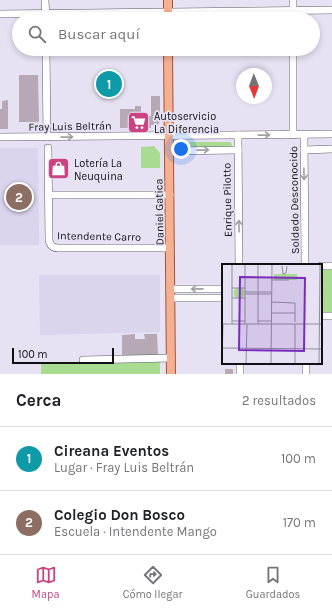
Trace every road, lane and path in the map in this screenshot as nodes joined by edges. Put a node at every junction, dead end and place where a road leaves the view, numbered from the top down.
1 (46, 0) edge
2 (168, 0) edge
3 (293, 0) edge
4 (293, 10) junction
5 (332, 10) edge
6 (46, 12) edge
7 (168, 12) edge
8 (243, 12) edge
9 (0, 14) edge
10 (12, 15) edge
11 (46, 56) edge
12 (168, 56) edge
13 (293, 56) edge
14 (332, 134) edge
15 (238, 135) junction
16 (293, 135) junction
17 (304, 135) junction
18 (169, 136) junction
19 (0, 137) edge
20 (48, 137) junction
21 (48, 148) dead end
22 (332, 149) edge
23 (238, 150) junction
24 (304, 150) junction
25 (169, 151) junction
26 (49, 195) junction
27 (170, 195) junction
28 (170, 248) junction
29 (239, 264) edge
30 (305, 264) edge
31 (170, 289) junction
32 (222, 289) edge
33 (170, 298) junction
34 (222, 298) edge
35 (171, 358) junction
36 (83, 360) dead end
37 (171, 374) edge

1 - 6 street
2 - 7 main road
3 - 4 street
4 - 5 street
4 - 8 street
9 - 10 street
11 - 20 street
12 - 18 main road, Daniel Gatica
13 - 16 street, Soldado Desconocido
14 - 17 street, Fray Luis Beltrán
15 -> 16 street, Fray Luis Beltrán
15 - 18 street, Fray Luis Beltrán
15 - 23 street, Enrique Pilotto
16 - 17 street, Fray Luis Beltrán
17 - 24 street, Soldado Desconocido
20 -> 18 street, Fray Luis Beltrán
18 - 25 main road, Daniel Gatica
19 - 20 street, Fray Luis Beltrán
21 - 26 street
22 - 24 street
25 -> 23 street
29 -> 23 street, Enrique Pilotto
24 -> 30 street, Soldado Desconocido
25 - 27 main road, Daniel Gatica
26 - 27 street
26 - 28 street, Intendente Carro
27 - 28 main road, Daniel Gatica
28 - 31 main road, Daniel Gatica
32 -> 31 street
31 - 33 main road, Daniel Gatica
33 - 34 street
33 - 35 main road, Daniel Gatica
35 - 36 street
35 - 37 main road, Daniel Gatica

